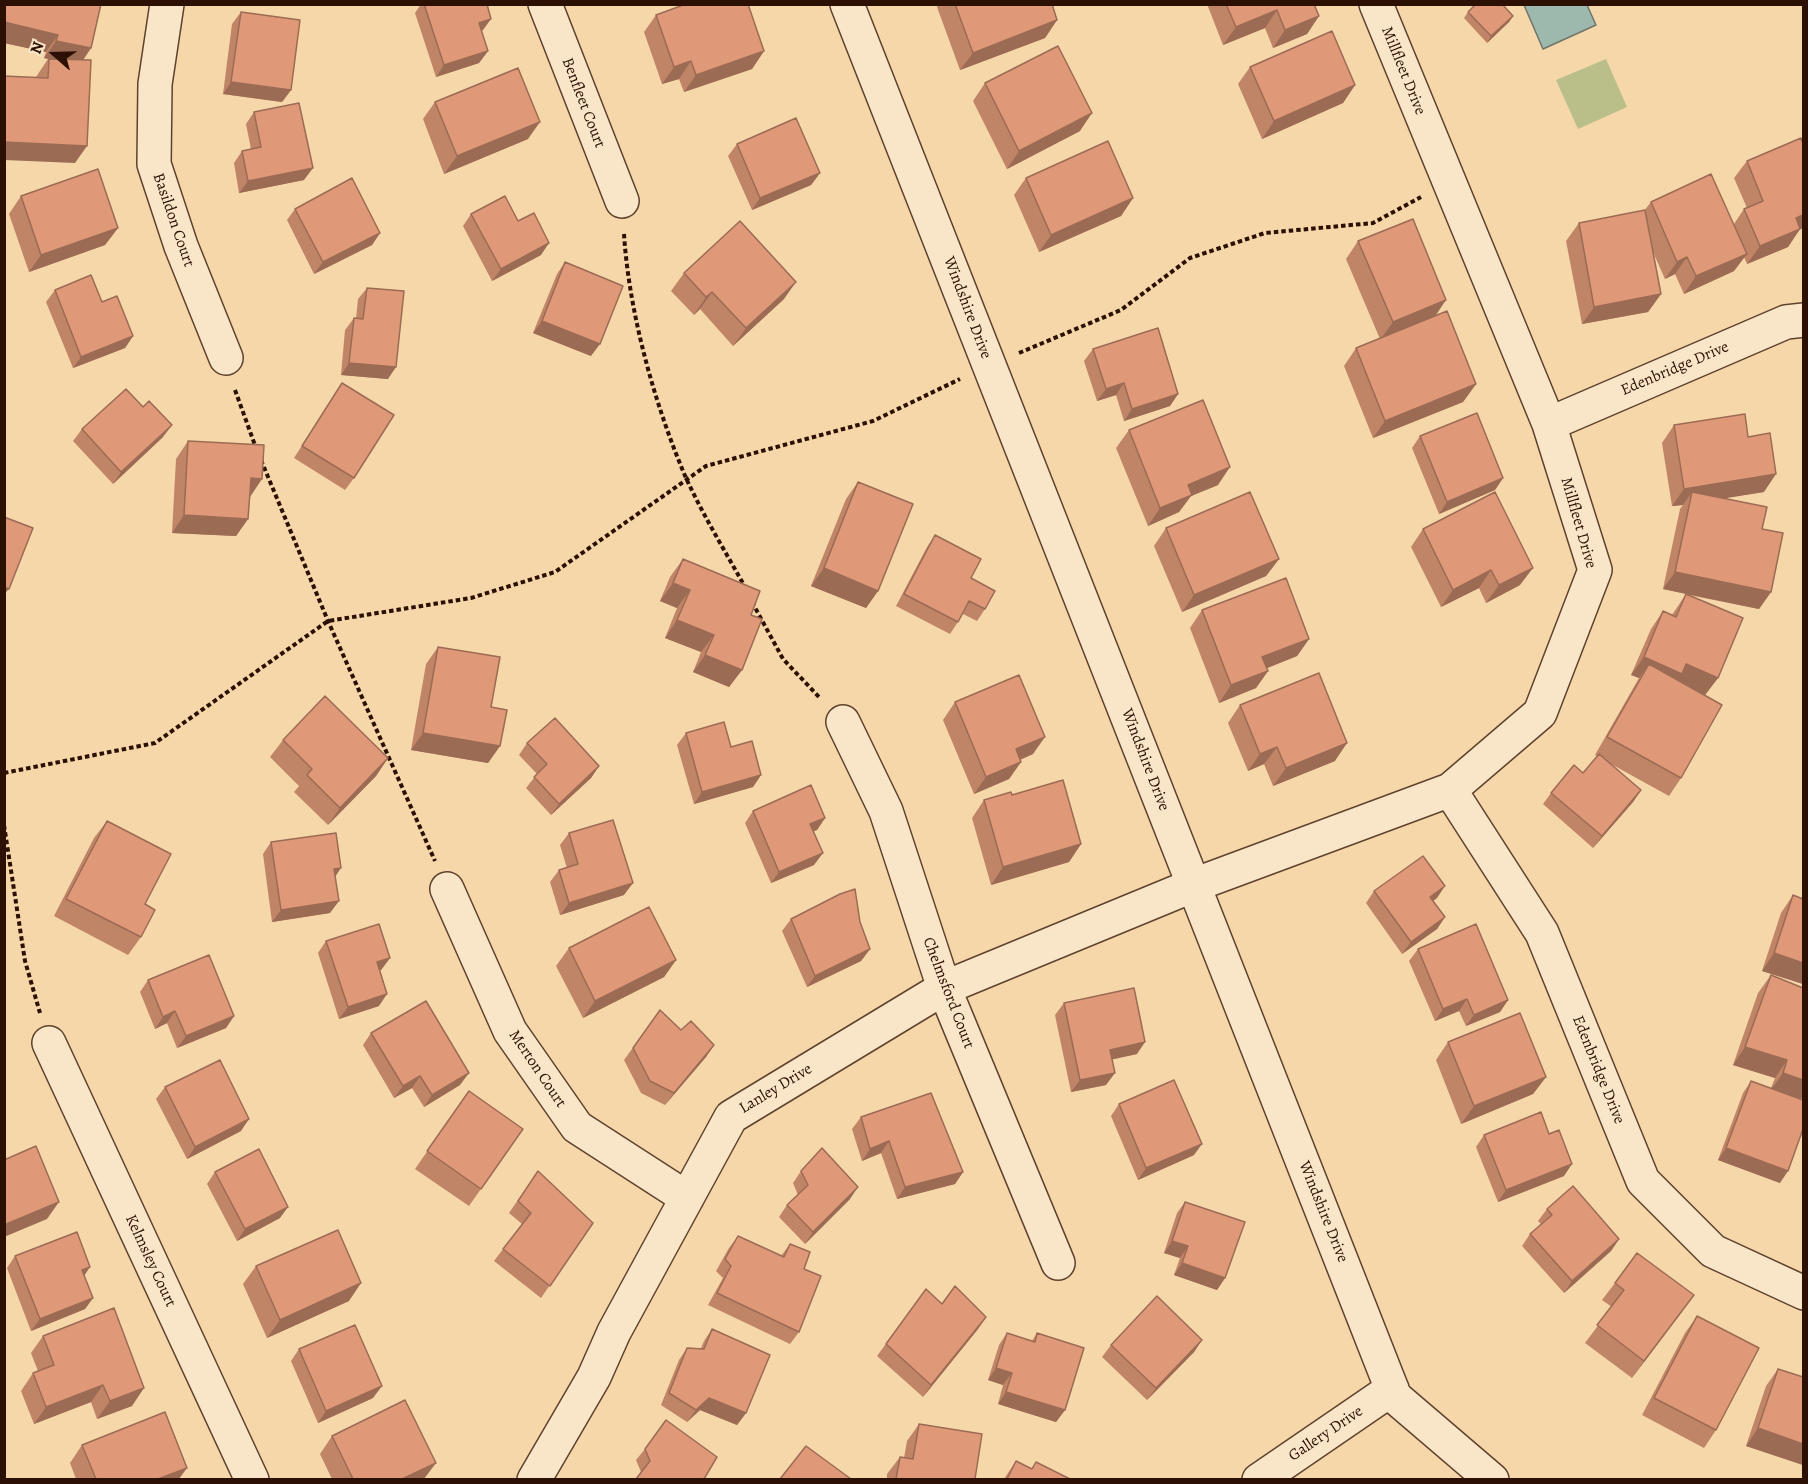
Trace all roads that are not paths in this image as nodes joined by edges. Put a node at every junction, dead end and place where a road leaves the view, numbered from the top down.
1 (167, 4) edge
2 (545, 4) edge
3 (847, 4) edge
4 (1376, 4) edge
5 (622, 201) road end
6 (1803, 320) edge
7 (226, 358) road end
8 (1549, 424) junction
9 (843, 722) road end
10 (1450, 790) junction
11 (1194, 885) junction
12 (447, 889) road end
13 (944, 988) junction
14 (49, 1042) road end
15 (687, 1198) junction
16 (1058, 1263) dead end
17 (1803, 1293) edge
18 (1392, 1389) junction
19 (252, 1479) edge
20 (534, 1479) edge
21 (1259, 1479) edge
22 (1492, 1479) edge

1 - 7 street, Basildon Court
2 - 5 street, Benfleet Court
3 - 11 street, Windshire Drive
4 - 8 street, Millfleet Drive
6 - 8 street, Edenbridge Drive
8 - 10 street, Millfleet Drive
9 - 13 street, Chelmsford Court
10 - 11 street, Millfleet Drive
10 - 17 street, Edenbridge Drive
11 - 13 street, Lanley Drive
11 - 18 street, Windshire Drive
12 - 15 street, Merton Court
13 - 15 street, Lanley Drive
13 - 16 street, Chelmsford Court
14 - 19 street, Kelmsley Court
15 - 20 street, Lanley Drive
18 - 21 street, Gallery Drive
18 - 22 street, Windshire Drive

